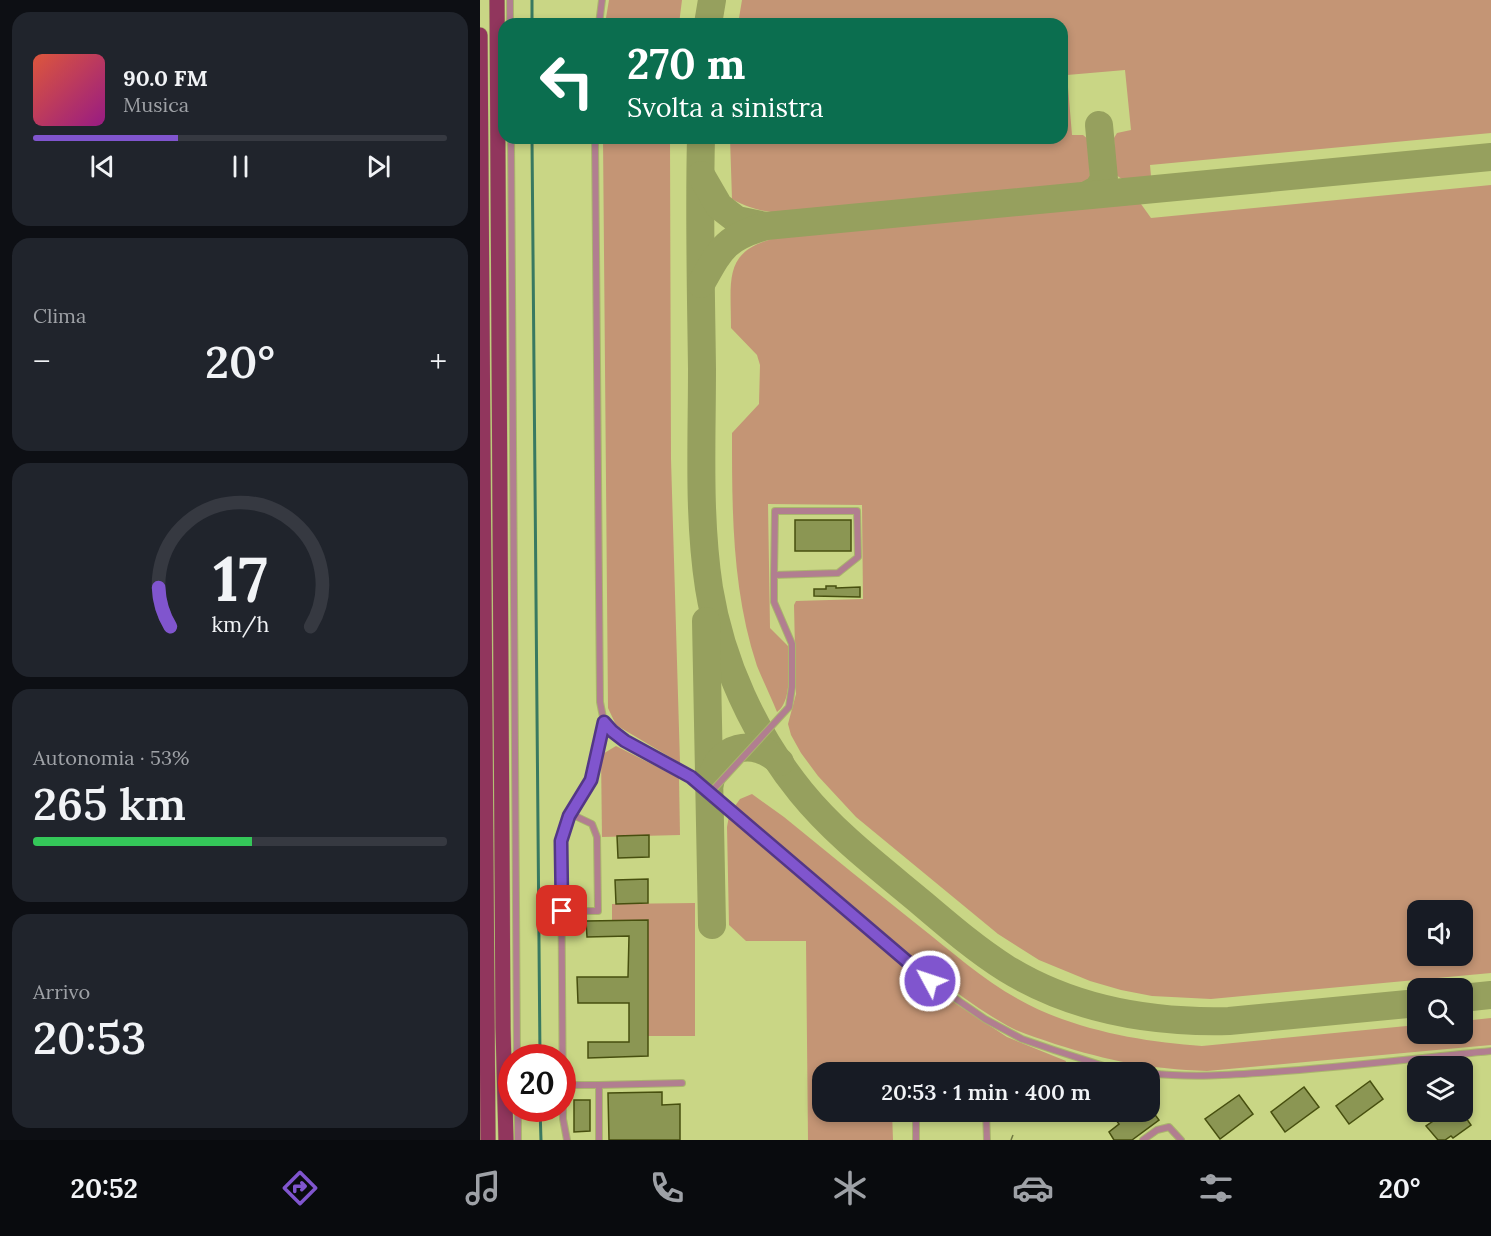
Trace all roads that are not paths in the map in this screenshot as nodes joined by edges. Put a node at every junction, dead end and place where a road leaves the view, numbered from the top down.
1 (497, 0) edge
2 (510, 0) edge
3 (602, 0) edge
4 (510, 18) edge
5 (600, 18) edge
6 (480, 35) edge
7 (511, 144) edge
8 (595, 144) edge
9 (481, 202) edge
10 (774, 575) junction
11 (604, 722) junction
12 (710, 793) junction
13 (482, 797) edge
14 (571, 814) junction
15 (562, 911) junction
16 (517, 1044) edge
17 (563, 1044) edge
18 (1491, 1051) edge
19 (1091, 1062) edge
20 (1160, 1074) edge
21 (682, 1083) dead end
22 (576, 1085) edge
23 (599, 1085) junction
24 (518, 1122) edge
25 (564, 1122) edge
26 (916, 1122) edge
27 (986, 1122) edge
28 (488, 1140) edge
29 (506, 1140) edge
30 (518, 1140) edge
31 (567, 1140) edge
32 (599, 1140) edge
33 (916, 1140) edge
34 (987, 1140) edge
35 (1143, 1140) edge
36 (1181, 1140) edge

1 - 29 main road
2 - 4 lane
3 - 5 lane
6 - 9 main road
7 - 16 lane
8 - 11 lane
9 - 13 main road
10 - 10 lane
10 - 12 lane
11 - 12 lane
11 - 14 lane
12 - 19 lane
13 - 28 main road
14 - 15 lane
14 - 15 lane
15 - 17 lane
18 - 20 lane
21 - 23 lane
22 - 23 lane
23 - 32 lane
24 - 30 lane
25 - 31 lane
26 - 33 lane
27 - 34 lane
35 - 36 lane

